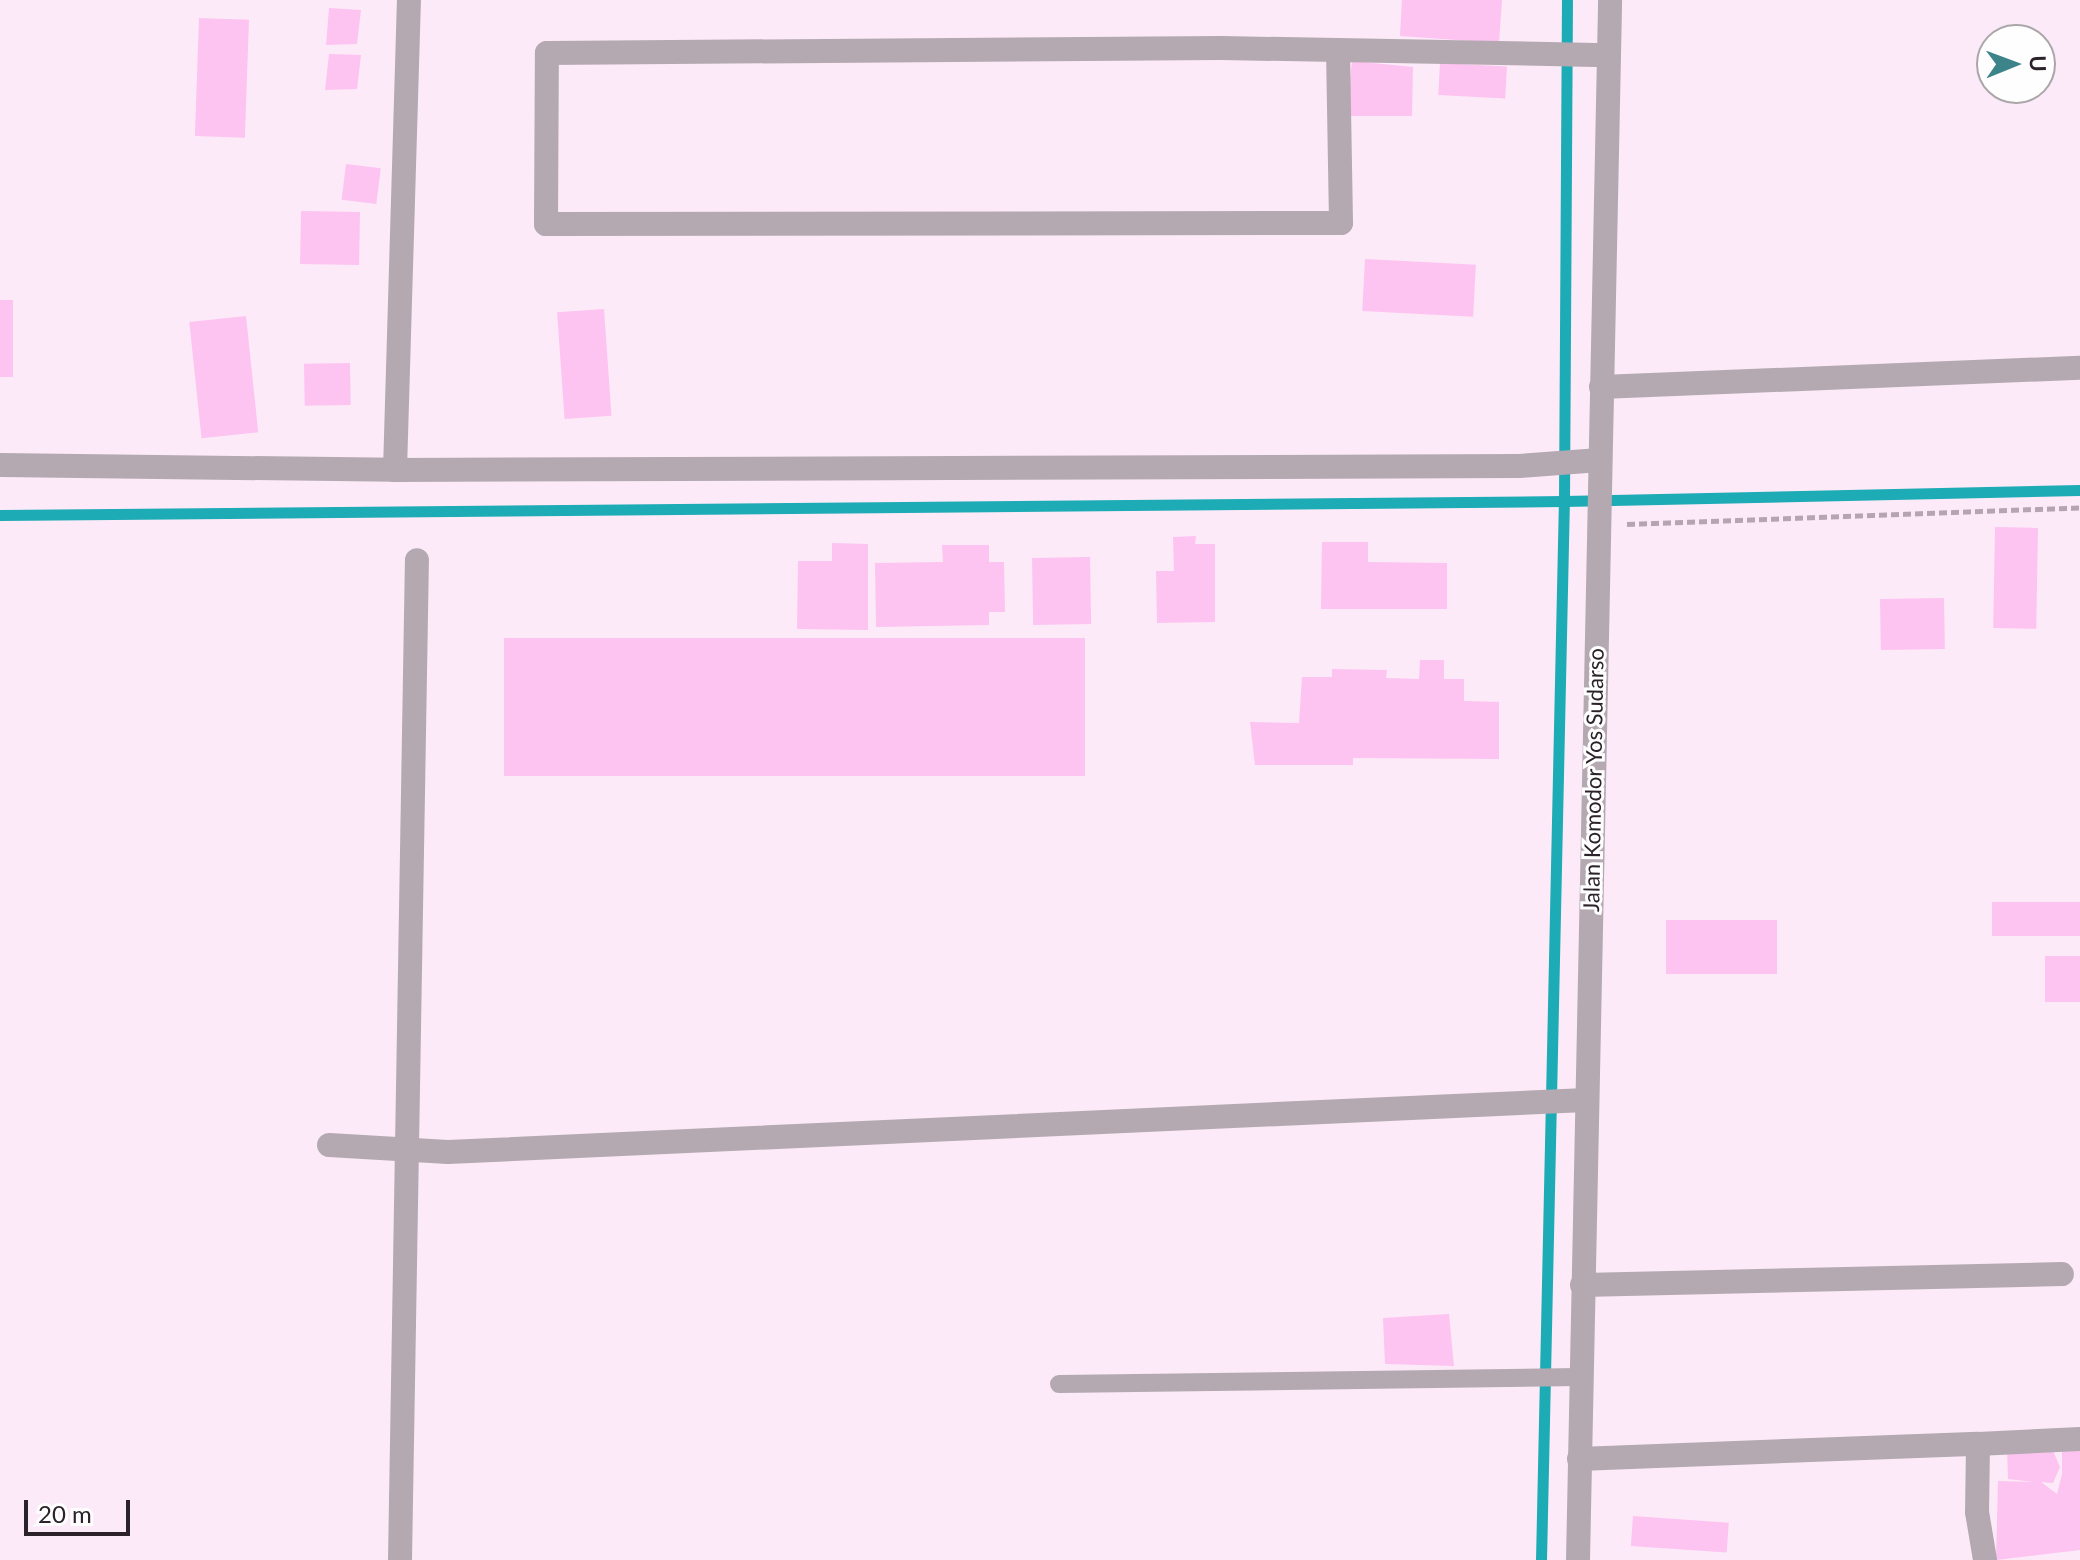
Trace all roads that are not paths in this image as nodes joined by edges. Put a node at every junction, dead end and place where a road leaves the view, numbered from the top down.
1 (409, 0) edge
2 (1610, 0) edge
3 (1338, 50) junction
4 (1608, 55) junction
5 (2080, 368) edge
6 (1601, 387) junction
7 (1600, 463) junction
8 (0, 465) edge
9 (395, 470) junction
10 (417, 560) dead end
11 (1581, 1101) junction
12 (329, 1145) dead end
13 (405, 1149) junction
14 (2062, 1274) dead end
15 (1582, 1285) junction
16 (1580, 1377) junction
17 (1059, 1384) dead end
18 (2080, 1439) edge
19 (1978, 1444) junction
20 (1579, 1459) junction
21 (400, 1560) edge
22 (1578, 1560) edge
23 (1985, 1560) edge

1 - 9 street
2 - 4 street, Jalan Komodor Yos Sudarso
3 - 3 street
3 - 4 street
4 - 6 street, Jalan Komodor Yos Sudarso
5 - 6 street
6 - 7 street, Jalan Komodor Yos Sudarso
7 - 9 street
7 - 11 street, Jalan Komodor Yos Sudarso
8 - 9 street
10 - 13 street
11 - 13 street
11 - 15 street, Jalan Komodor Yos Sudarso
12 - 13 street
13 - 21 street
14 - 15 street
15 - 16 street, Jalan Komodor Yos Sudarso
16 - 17 lane
16 - 20 street, Jalan Komodor Yos Sudarso
18 - 19 street
19 - 20 street
19 - 23 street
20 - 22 street, Jalan Komodor Yos Sudarso

